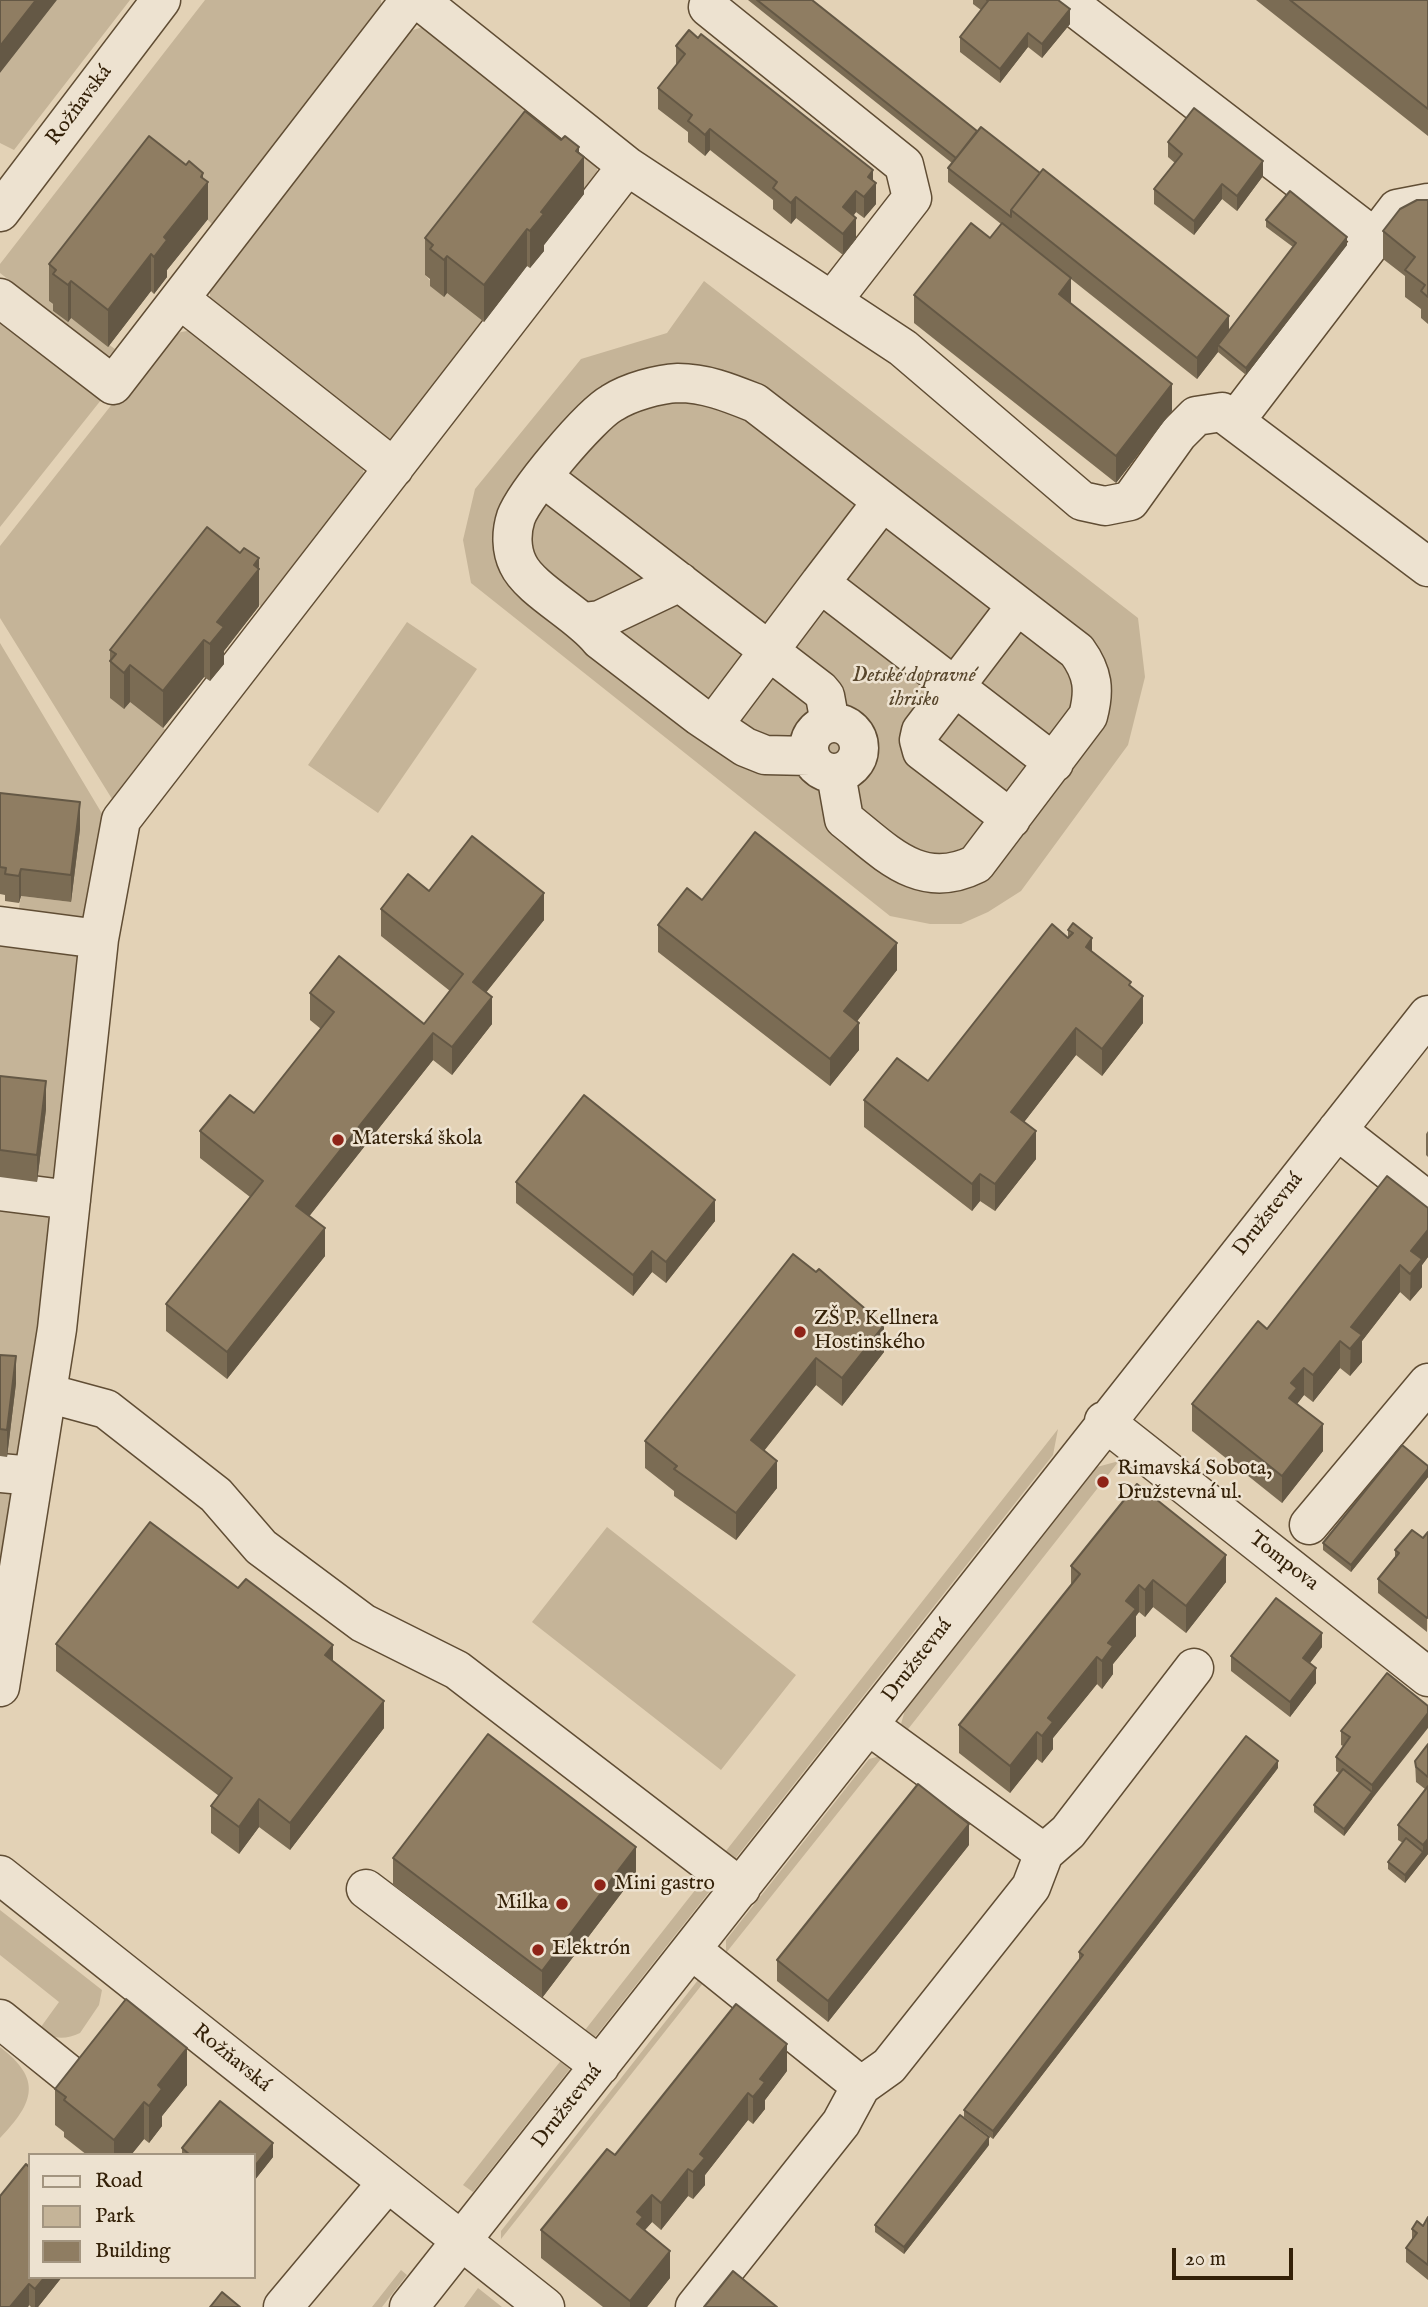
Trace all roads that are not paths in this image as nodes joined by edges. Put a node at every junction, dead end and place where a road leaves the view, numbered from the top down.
1 (161, 0) edge
2 (410, 0) edge
3 (419, 0) edge
4 (1065, 0) edge
5 (708, 7) dead end
6 (627, 166) junction
7 (1428, 203) edge
8 (0, 212) edge
9 (1375, 238) junction
10 (0, 298) edge
11 (181, 300) junction
12 (832, 301) junction
13 (1235, 421) junction
14 (394, 468) junction
15 (544, 478) junction
16 (883, 502) junction
17 (1428, 567) edge
18 (680, 582) junction
19 (820, 583) junction
20 (1017, 605) junction
21 (583, 622) junction
22 (769, 651) junction
23 (955, 686) junction
24 (714, 724) junction
25 (919, 740) junction
26 (835, 759) junction
27 (1054, 763) junction
28 (1011, 820) junction
29 (0, 926) edge
30 (99, 939) junction
31 (1428, 1015) edge
32 (1336, 1129) junction
33 (0, 1191) edge
34 (71, 1200) junction
35 (1428, 1201) edge
36 (1428, 1383) edge
37 (47, 1393) junction
38 (1104, 1422) junction
39 (17, 1475) edge
40 (1309, 1525) dead end
41 (1194, 1668) dead end
42 (1428, 1677) edge
43 (0, 1687) edge
44 (868, 1725) junction
45 (1044, 1853) junction
46 (0, 1875) edge
47 (741, 1888) junction
48 (366, 1889) dead end
49 (692, 1950) junction
50 (0, 2020) edge
51 (600, 2066) junction
52 (67, 2073) edge
53 (861, 2086) junction
54 (387, 2183) junction
55 (461, 2242) junction
56 (283, 2307) edge
57 (409, 2307) edge
58 (545, 2307) edge
59 (695, 2307) edge

1 - 8 street, Rožňavská
2 - 11 street
3 - 6 street
4 - 9 street
5 - 12 street
6 - 12 street
6 - 14 street
7 - 9 street
9 - 13 street
10 - 11 street
11 - 14 street
12 - 13 street
13 - 17 street
14 - 30 street
15 - 16 street
15 - 18 street
15 - 21 street
16 - 19 street
16 - 20 street
18 - 21 street
18 - 22 street
19 - 22 street
19 - 23 street
20 - 23 street
20 - 27 street
21 - 24 street
22 - 24 street
22 - 26 street
23 - 25 street
23 - 27 street
24 - 26 street
25 - 26 street
25 - 28 street
26 - 28 street
27 - 28 street
29 - 30 street
30 - 34 street
31 - 32 street, Družstevná
32 - 35 street
32 - 38 street, Družstevná
33 - 34 street
34 - 37 street
36 - 40 street
37 - 39 street
37 - 47 street
38 - 42 street, Tompova
38 - 44 street, Družstevná
39 - 43 street
41 - 45 street
44 - 45 street
44 - 47 street, Družstevná
45 - 53 street
46 - 54 street, Rožňavská
47 - 49 street, Družstevná
48 - 51 street
49 - 51 street, Družstevná
49 - 53 street
50 - 52 street
51 - 55 street, Družstevná
53 - 59 street
54 - 55 street, Rožňavská
54 - 56 street
55 - 57 street, Družstevná
55 - 58 street, Rožňavská

